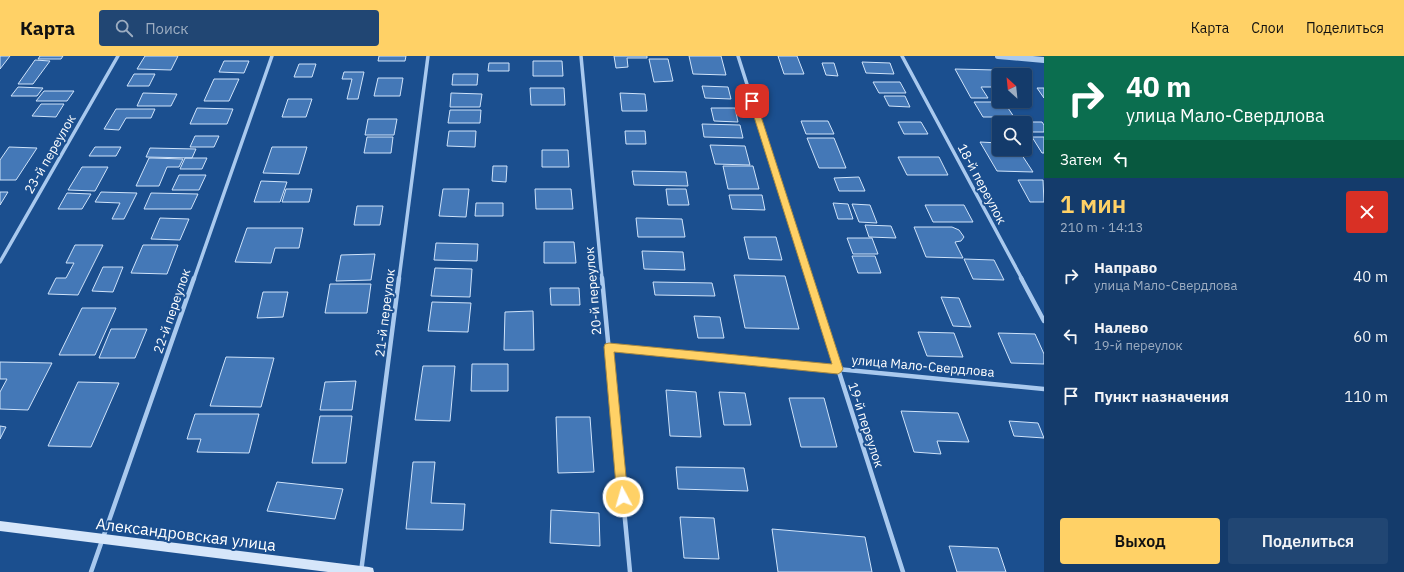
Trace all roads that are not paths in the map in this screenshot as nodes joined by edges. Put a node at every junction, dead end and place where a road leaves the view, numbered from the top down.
1 (118, 56) edge
2 (272, 56) edge
3 (428, 56) edge
4 (581, 56) edge
5 (738, 56) edge
6 (902, 56) edge
7 (998, 56) edge
8 (1044, 60) edge
9 (0, 262) edge
10 (1044, 321) edge
11 (609, 347) junction
12 (838, 369) junction
13 (1044, 389) edge
14 (0, 526) edge
15 (102, 539) junction
16 (91, 572) edge
17 (364, 572) edge
18 (630, 572) edge
19 (902, 572) edge

1 - 9 street, 23-й переулок
2 - 15 street, 22-й переулок
3 - 17 street, 21-й переулок
4 - 11 street, 20-й переулок
5 - 12 street, 19-й переулок
6 - 10 street, 18-й переулок
7 - 8 street
11 - 12 street, улица Мало-Свердлова
11 - 18 street, 20-й переулок
12 - 13 street, улица Мало-Свердлова
12 - 19 street, 19-й переулок
14 - 15 main road, Александровская улица
15 - 16 street, 22-й переулок
15 - 17 main road, Александровская улица

